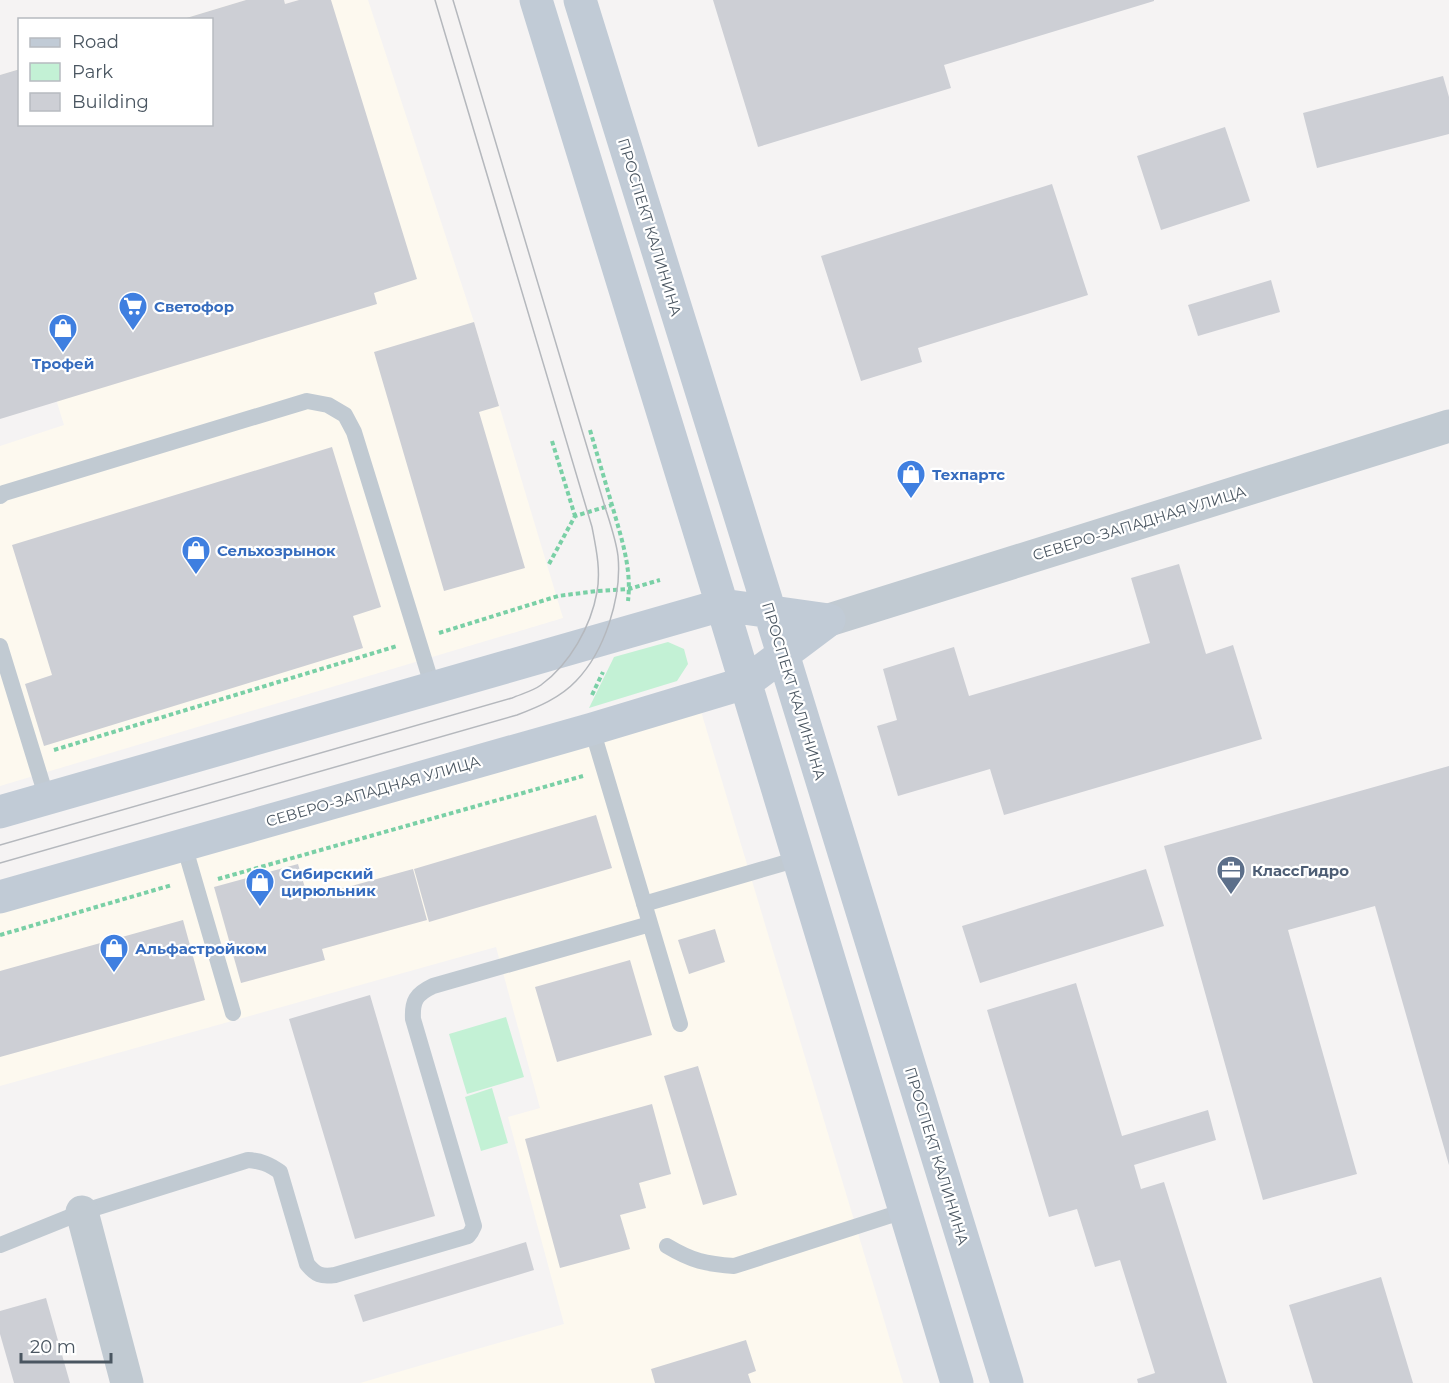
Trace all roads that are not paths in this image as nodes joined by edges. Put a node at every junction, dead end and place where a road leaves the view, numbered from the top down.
1 (536, 0) edge
2 (580, 0) edge
3 (1449, 426) edge
4 (0, 496) edge
5 (722, 605) junction
6 (769, 611) junction
7 (829, 620) junction
8 (1, 650) edge
9 (783, 654) junction
10 (745, 683) junction
11 (433, 688) junction
12 (592, 714) junction
13 (46, 799) junction
14 (0, 812) edge
15 (184, 845) junction
16 (798, 859) junction
17 (0, 897) edge
18 (644, 903) junction
19 (651, 924) junction
20 (233, 1013) dead end
21 (680, 1024) dead end
22 (904, 1211) junction
23 (82, 1212) junction
24 (0, 1245) edge
25 (667, 1246) dead end
26 (126, 1383) edge
27 (957, 1383) edge
28 (1007, 1383) edge

1 - 5 main road
2 - 6 main road, ПРОСПЕКТ КАЛИНИНА
3 - 7 street, СЕВЕРО-ЗАПАДНАЯ УЛИЦА
4 - 11 lane
5 - 6 main road
5 - 10 main road
5 - 11 main road
6 - 7 main road
6 - 9 main road, ПРОСПЕКТ КАЛИНИНА
7 - 9 main road
8 - 13 lane
9 - 10 main road
9 - 28 main road, ПРОСПЕКТ КАЛИНИНА
10 - 12 main road, СЕВЕРО-ЗАПАДНАЯ УЛИЦА
10 - 16 main road
11 - 13 main road
12 - 15 main road, СЕВЕРО-ЗАПАДНАЯ УЛИЦА
12 - 18 lane
13 - 14 main road
15 - 17 main road, СЕВЕРО-ЗАПАДНАЯ УЛИЦА
15 - 20 lane
16 - 18 lane
16 - 22 main road
18 - 19 lane
19 - 21 lane
19 - 23 lane
22 - 25 lane
22 - 27 main road
23 - 24 lane
23 - 26 street

